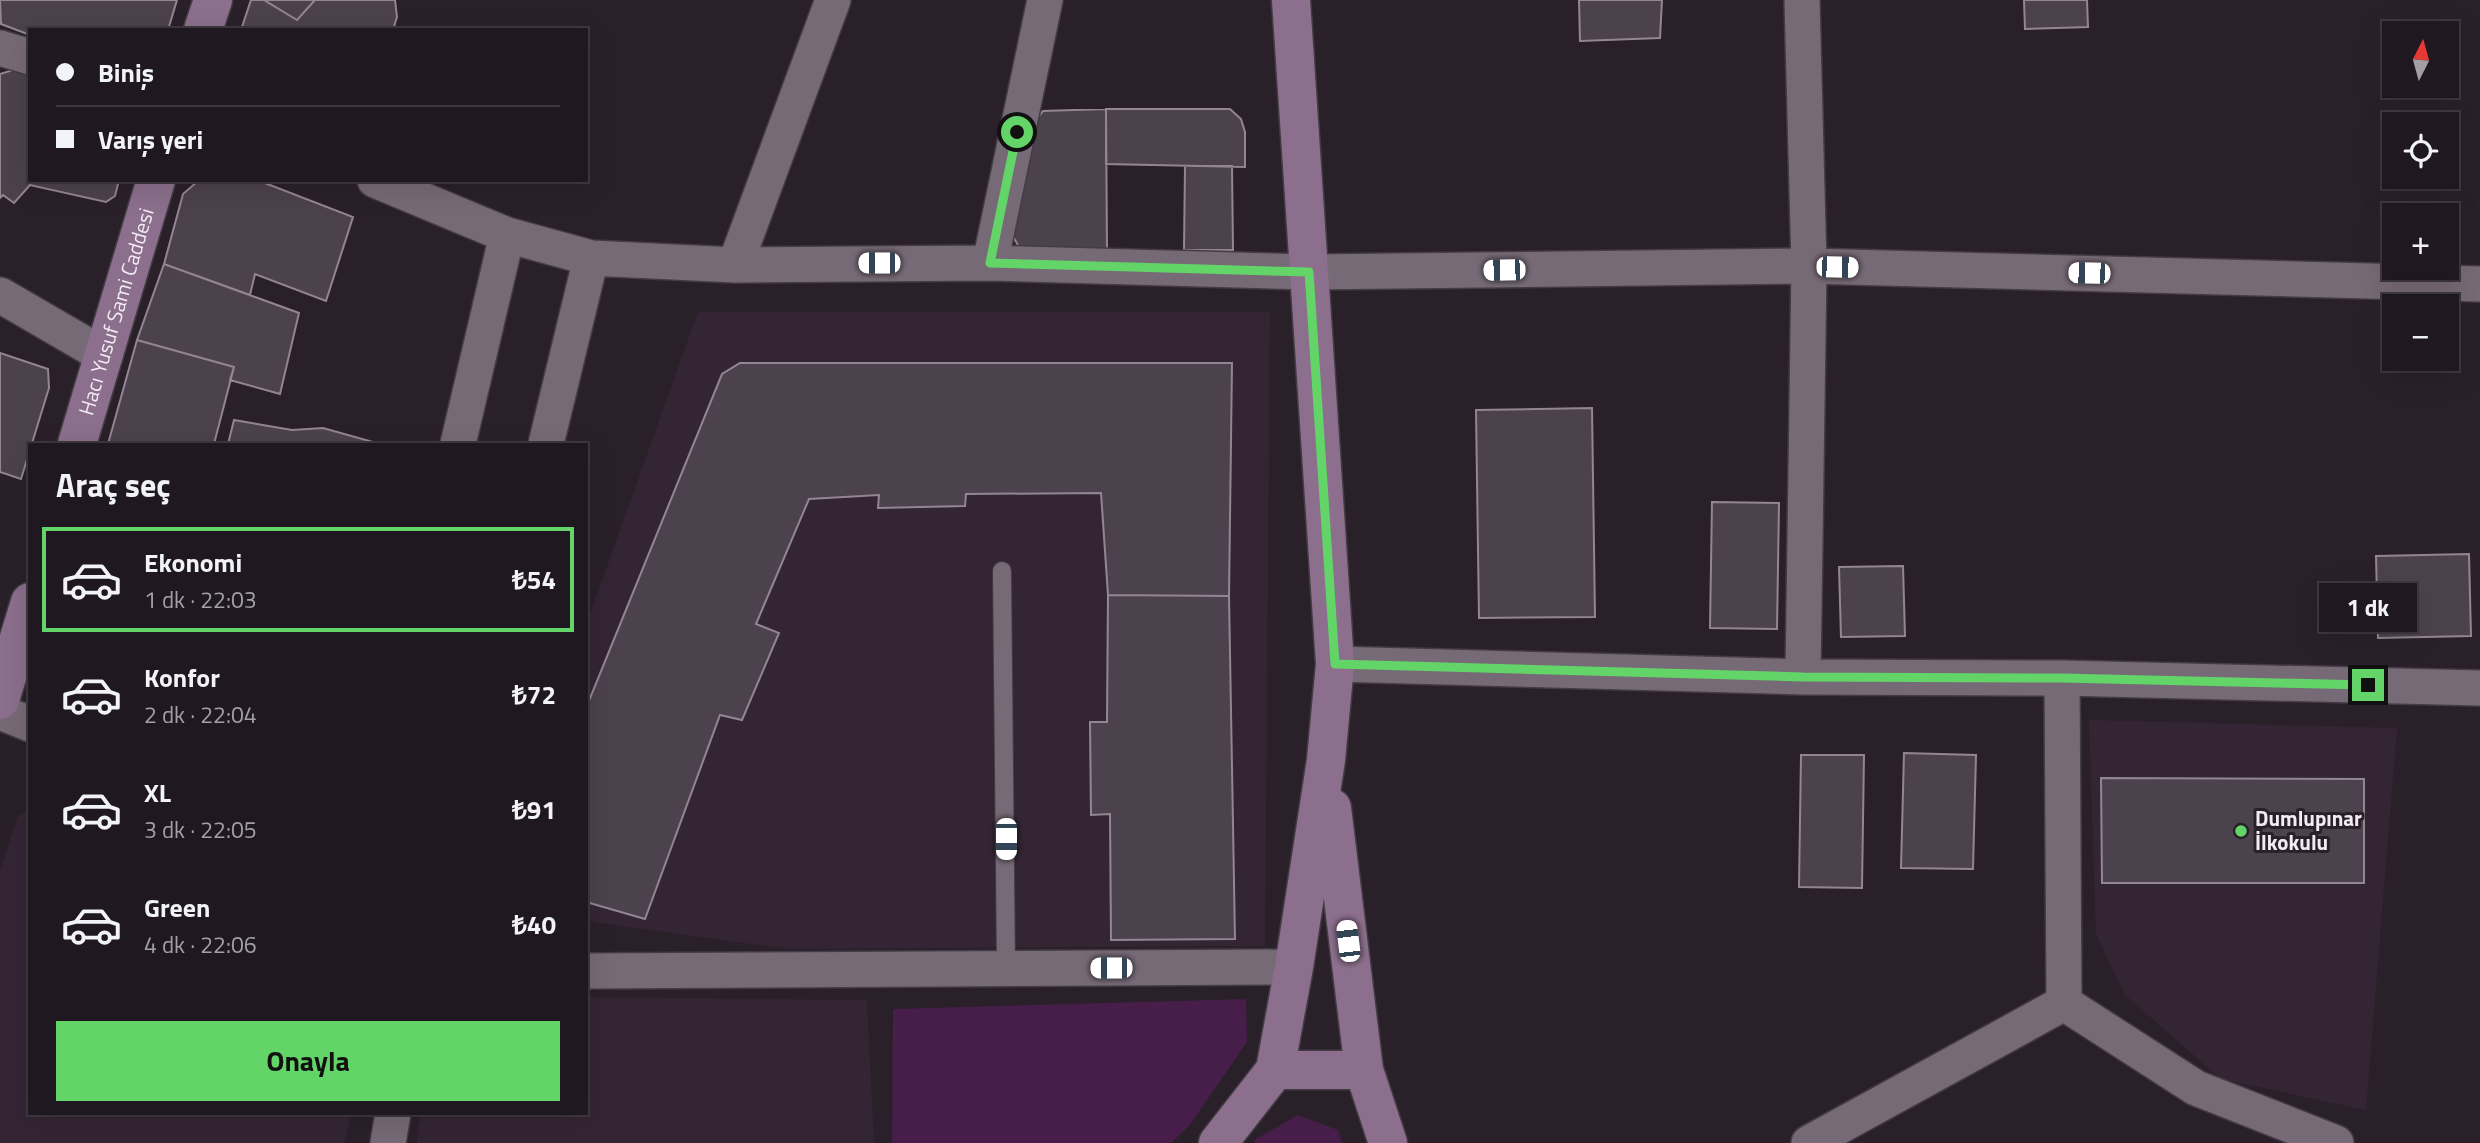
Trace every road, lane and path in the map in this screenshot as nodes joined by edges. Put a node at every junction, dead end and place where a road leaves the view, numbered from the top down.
1 (213, 0) edge
2 (833, 0) edge
3 (1045, 0) edge
4 (1291, 0) edge
5 (1802, 0) edge
6 (204, 28) edge
7 (0, 48) edge
8 (28, 56) edge
9 (155, 182) edge
10 (380, 182) edge
11 (507, 235) junction
12 (591, 258) junction
13 (990, 263) junction
14 (735, 265) junction
15 (1809, 266) junction
16 (1309, 272) junction
17 (2480, 284) edge
18 (0, 295) edge
19 (104, 356) junction
20 (78, 443) edge
21 (458, 443) edge
22 (546, 443) edge
23 (1002, 571) dead end
24 (28, 608) edge
25 (1335, 664) junction
26 (1803, 677) junction
27 (2062, 678) junction
28 (2480, 688) edge
29 (0, 699) edge
30 (0, 712) edge
31 (28, 723) edge
32 (1326, 760) junction
33 (1294, 967) junction
34 (1006, 969) junction
35 (588, 971) edge
36 (2064, 1003) junction
37 (1275, 1070) junction
38 (1364, 1070) junction
39 (393, 1115) edge
40 (388, 1143) edge
41 (1218, 1143) edge
42 (1388, 1143) edge
43 (1809, 1143) edge
44 (2336, 1143) edge

1 - 6 main road
2 - 14 street
3 - 13 street
4 - 16 main road
5 - 15 street
7 - 8 street
9 - 19 main road, Hacı Yusuf Sami Caddesi
10 - 11 street
11 - 12 street
11 - 21 street
12 - 14 street
12 - 22 street
13 - 14 street
13 - 16 street
15 - 16 street
15 - 17 street
15 - 26 street
16 - 25 main road
18 - 19 street
19 - 20 main road, Hacı Yusuf Sami Caddesi
23 - 34 lane
24 - 29 main road
25 - 26 street
25 - 32 main road
26 - 27 street
27 - 28 street
27 - 36 street
30 - 31 street
32 - 33 main road
32 - 38 main road
33 - 34 street
33 - 37 main road
34 - 35 street
36 - 43 street
36 - 44 street
37 - 38 main road
37 - 41 main road
38 - 42 main road
39 - 40 street

